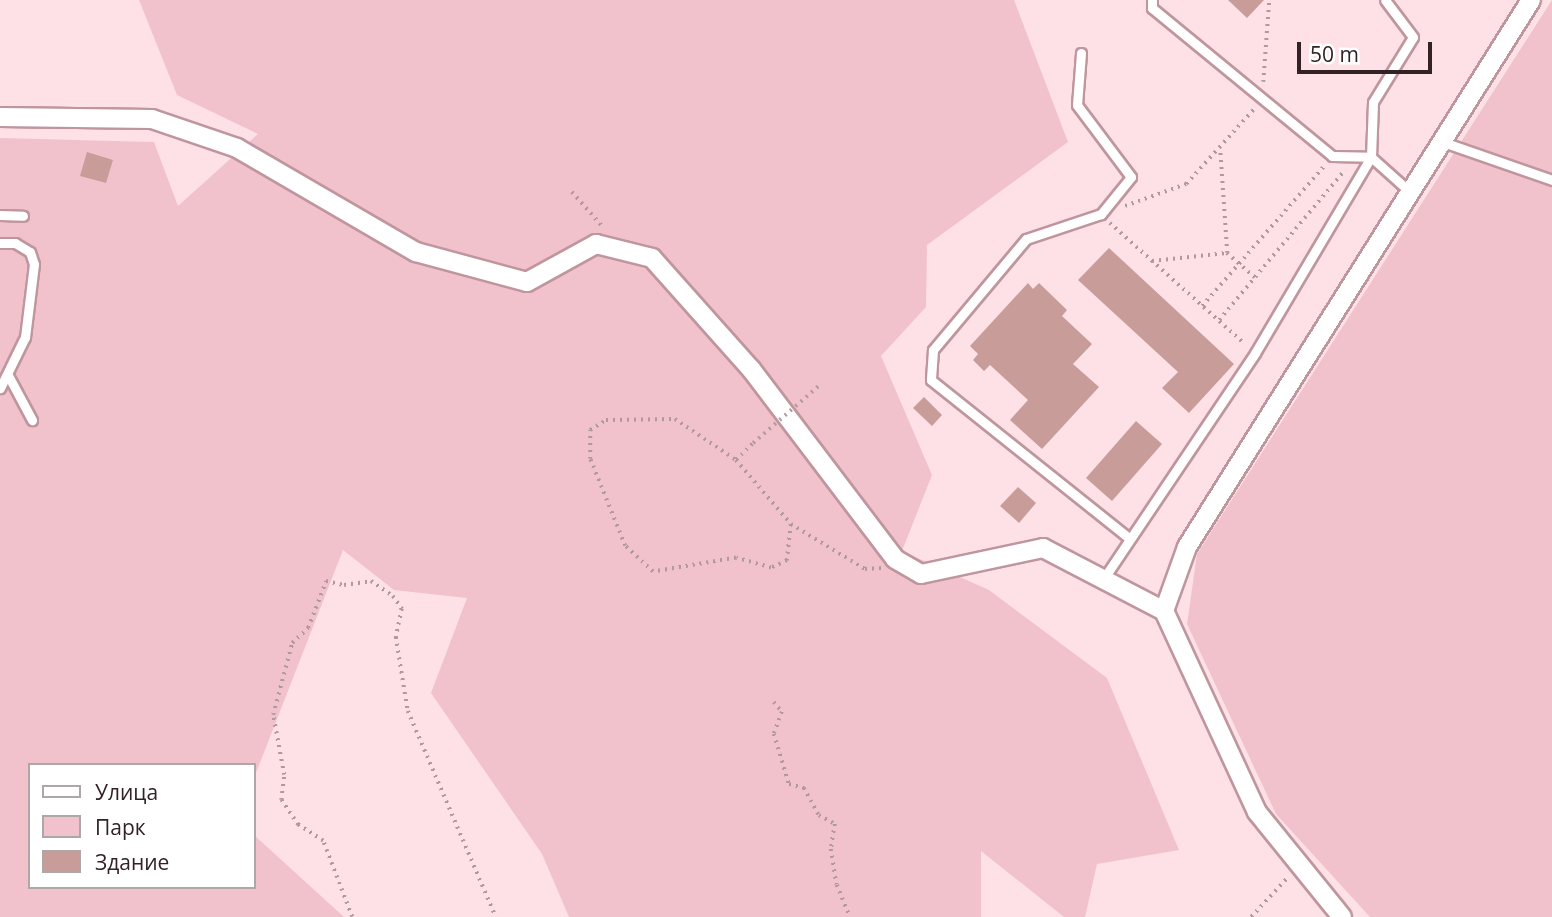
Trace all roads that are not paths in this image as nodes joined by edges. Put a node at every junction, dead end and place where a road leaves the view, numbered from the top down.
1 (1152, 0) edge
2 (1385, 0) edge
3 (1531, 0) edge
4 (1081, 53) dead end
5 (0, 117) edge
6 (1438, 140) junction
7 (1371, 157) junction
8 (1552, 180) edge
9 (1409, 191) junction
10 (0, 215) edge
11 (23, 216) dead end
12 (0, 243) edge
13 (9, 377) junction
14 (0, 388) edge
15 (32, 419) dead end
16 (1128, 537) junction
17 (1104, 578) junction
18 (1164, 611) junction
19 (1342, 917) edge

1 - 7 lane
2 - 7 lane
3 - 6 street
4 - 16 lane
5 - 17 street
6 - 8 lane
6 - 9 street
7 - 9 lane
7 - 16 lane
9 - 18 street
10 - 11 lane
12 - 13 lane
13 - 14 lane
13 - 15 lane
16 - 17 lane
17 - 18 street
18 - 19 street

